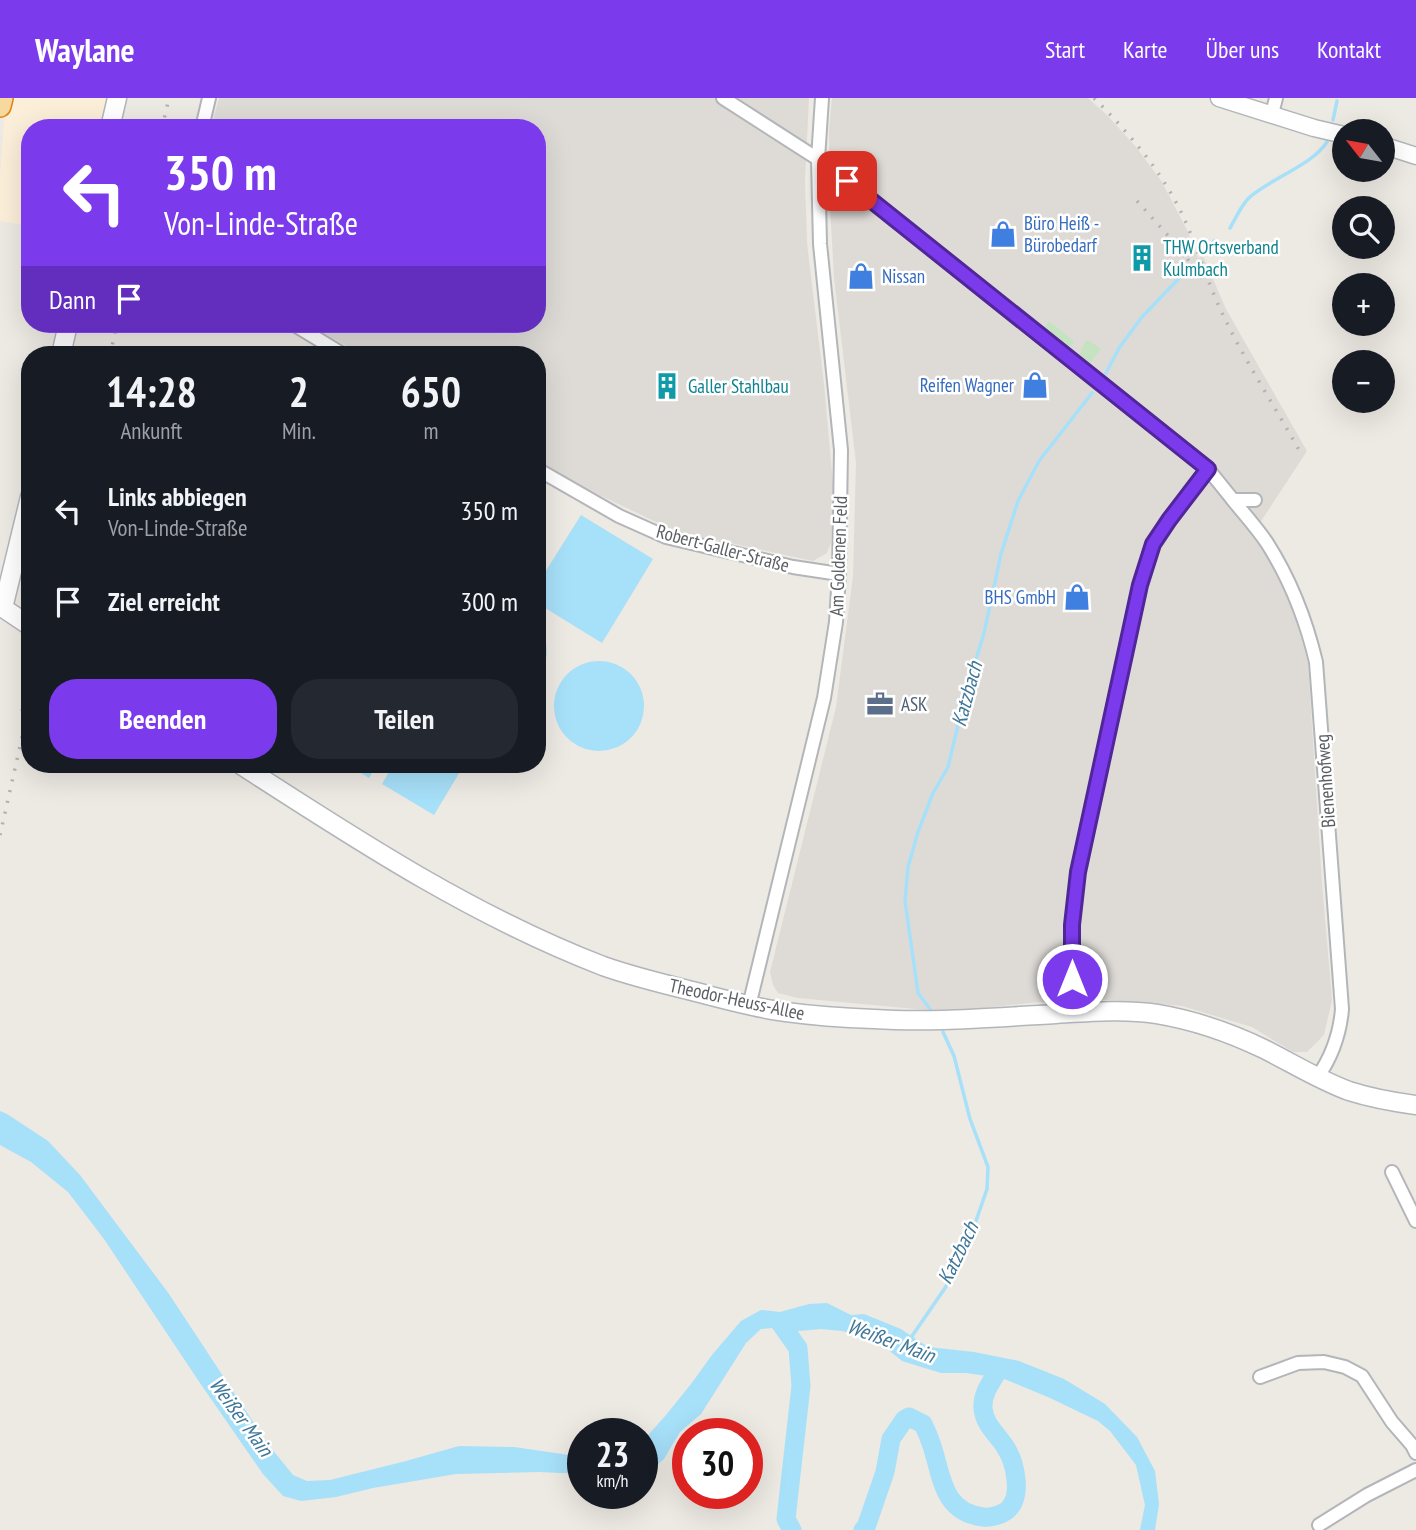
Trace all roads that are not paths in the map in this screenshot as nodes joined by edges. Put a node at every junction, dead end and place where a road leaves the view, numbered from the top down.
1 (2, 98) edge
2 (117, 98) edge
3 (209, 98) edge
4 (723, 98) edge
5 (822, 98) edge
6 (1219, 98) edge
7 (1276, 98) edge
8 (0, 106) edge
9 (1272, 114) junction
10 (112, 119) edge
11 (204, 119) edge
12 (1332, 132) edge
13 (1395, 149) edge
14 (1416, 156) edge
15 (818, 159) junction
16 (308, 333) edge
17 (329, 346) edge
18 (1208, 469) junction
19 (546, 474) edge
20 (1233, 500) junction
21 (1255, 500) dead end
22 (21, 533) edge
23 (839, 574) junction
24 (2, 607) edge
25 (21, 620) edge
26 (253, 773) edge
27 (749, 1006) junction
28 (1071, 1013) junction
29 (1317, 1078) junction
30 (1416, 1105) edge
31 (1392, 1172) dead end
32 (1416, 1221) edge
33 (1260, 1377) dead end
34 (1416, 1453) edge
35 (1416, 1470) edge
36 (1319, 1525) dead end

1 - 8 highway
2 - 10 main road
3 - 11 street
4 - 15 street, Bienenhofweg
5 - 15 street, Am Goldenen Feld
6 - 9 street
7 - 9 street
9 - 12 street
13 - 14 street
15 - 18 street, Bienenhofweg
15 - 23 street, Am Goldenen Feld
16 - 17 street
18 - 20 street, Bienenhofweg
18 - 28 street
19 - 23 street, Robert-Galler-Straße
20 - 21 street
20 - 29 street, Bienenhofweg
22 - 24 main road
23 - 27 street, Am Goldenen Feld
24 - 25 main road
26 - 27 main road, Theodor-Heuss-Allee
27 - 28 main road, Theodor-Heuss-Allee
28 - 29 main road, Theodor-Heuss-Allee
29 - 30 main road, Theodor-Heuss-Allee
31 - 32 street
33 - 34 street
35 - 36 street

